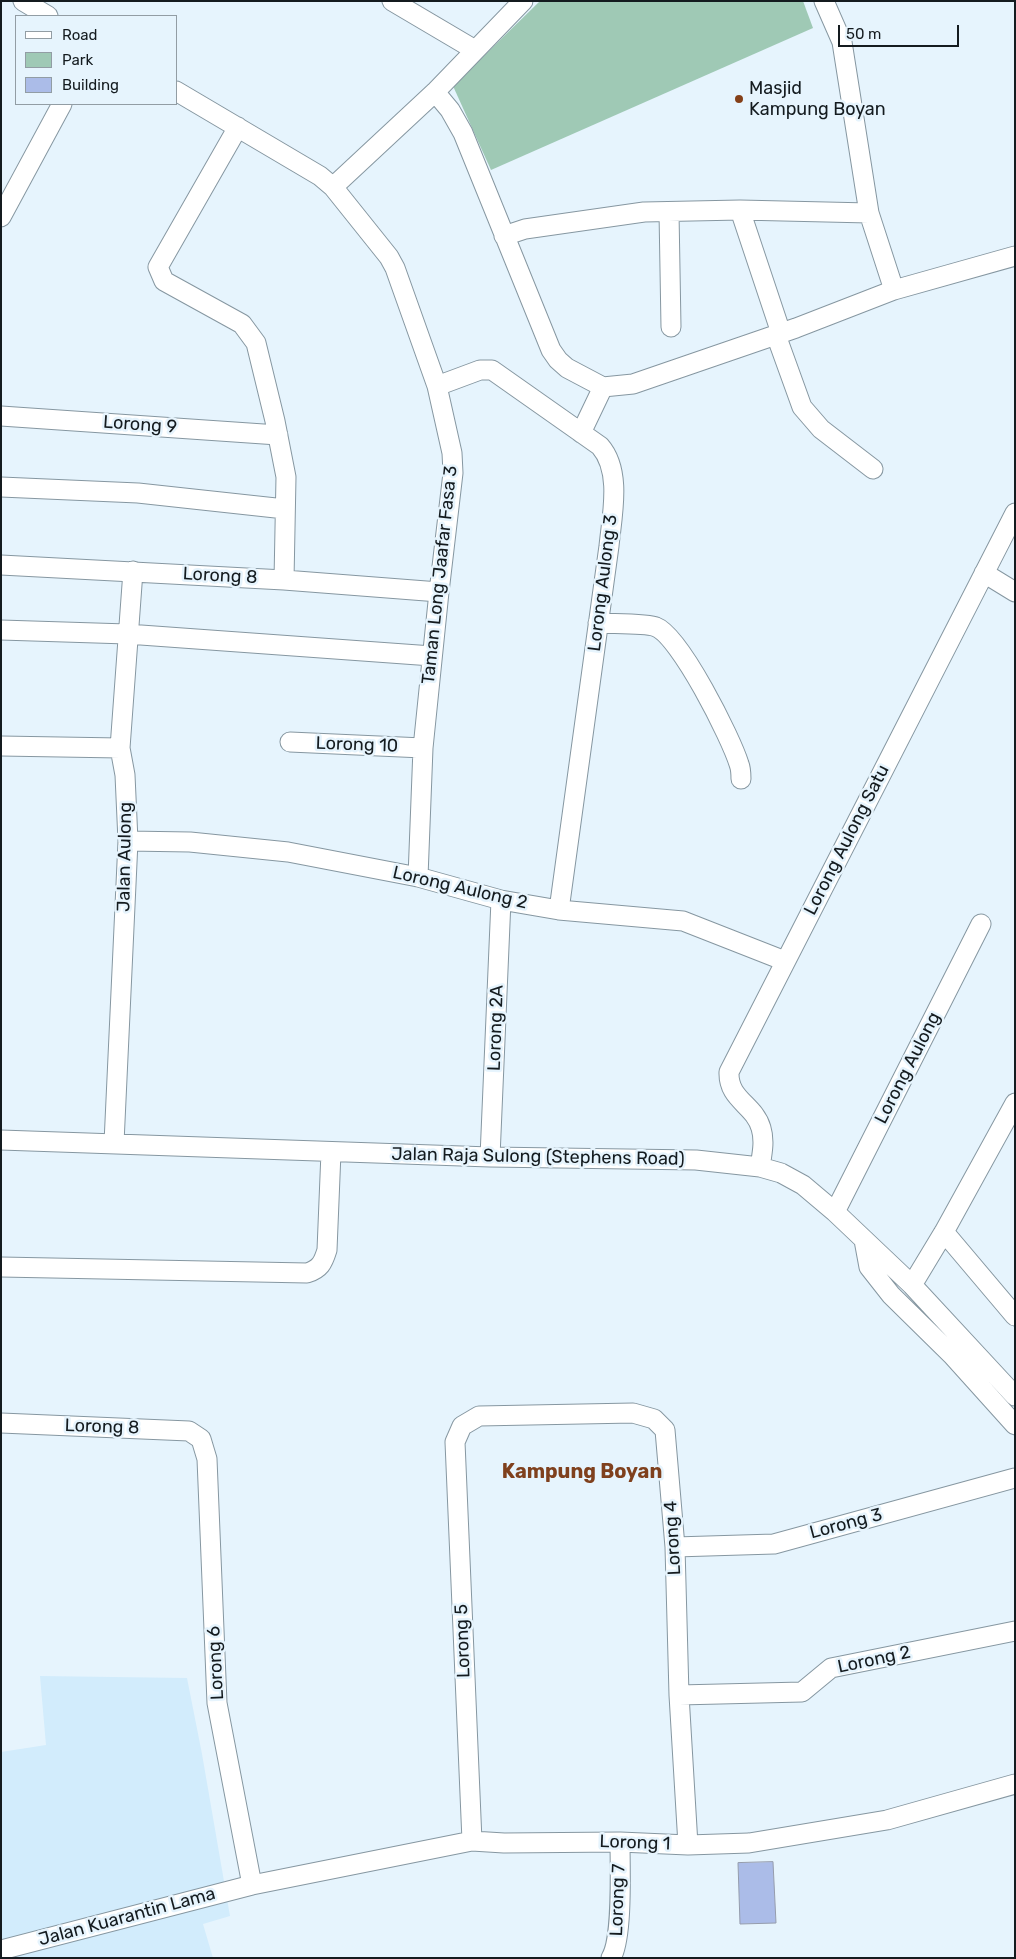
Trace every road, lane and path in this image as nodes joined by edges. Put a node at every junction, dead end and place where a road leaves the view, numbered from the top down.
1 (23, 1) edge
2 (392, 1) edge
3 (523, 1) edge
4 (824, 1) edge
5 (46, 15) edge
6 (475, 50) junction
7 (178, 92) edge
8 (435, 92) junction
9 (61, 105) edge
10 (238, 127) junction
11 (333, 187) junction
12 (740, 210) junction
13 (669, 212) junction
14 (869, 213) junction
15 (1, 217) edge
16 (504, 236) junction
17 (1015, 256) edge
18 (894, 290) junction
19 (671, 327) dead end
20 (778, 334) junction
21 (437, 386) junction
22 (603, 387) junction
23 (1, 416) edge
24 (581, 433) junction
25 (278, 435) junction
26 (873, 469) dead end
27 (1, 487) edge
28 (285, 509) junction
29 (1015, 513) edge
30 (1, 565) edge
31 (133, 571) junction
32 (984, 573) junction
33 (284, 580) junction
34 (438, 592) junction
35 (1015, 592) edge
36 (598, 623) junction
37 (1, 630) edge
38 (127, 634) junction
39 (432, 656) junction
40 (290, 742) dead end
41 (1, 746) edge
42 (120, 748) junction
43 (423, 748) junction
44 (741, 779) dead end
45 (128, 841) junction
46 (418, 876) junction
47 (501, 900) junction
48 (558, 910) junction
49 (981, 924) dead end
50 (785, 961) junction
51 (1015, 1103) edge
52 (1, 1140) edge
53 (114, 1144) junction
54 (332, 1152) junction
55 (490, 1157) junction
56 (760, 1168) junction
57 (835, 1212) junction
58 (944, 1232) junction
59 (864, 1240) junction
60 (1, 1267) edge
61 (912, 1285) junction
62 (1015, 1316) edge
63 (1015, 1396) edge
64 (1, 1423) edge
65 (1015, 1425) edge
66 (201, 1439) joint
67 (455, 1442) joint
68 (1015, 1478) edge
69 (674, 1548) junction
70 (1015, 1632) edge
71 (679, 1694) junction
72 (1015, 1784) edge
73 (472, 1841) junction
74 (620, 1842) junction
75 (688, 1845) junction
76 (252, 1884) junction
77 (1, 1950) edge
78 (612, 1958) edge

1 - 5 street
2 - 6 street
3 - 6 street
4 - 14 street
6 - 8 street
7 - 10 street, Taman Long Jaafar Fasa 3
8 - 11 street
8 - 16 street
9 - 15 street
10 - 11 street, Taman Long Jaafar Fasa 3
10 - 25 street
11 - 21 street, Taman Long Jaafar Fasa 3
12 - 13 street
12 - 14 street
12 - 20 street
13 - 16 street
13 - 19 street
14 - 18 street
16 - 22 street
17 - 18 street
18 - 20 street
20 - 22 street
20 - 26 street
21 - 24 street, Lorong Aulong 3
21 - 34 street, Taman Long Jaafar Fasa 3
22 - 24 street
23 - 25 street, Lorong 9
24 - 36 street, Lorong Aulong 3
25 - 28 street
27 - 28 street
28 - 33 street
29 - 32 street, Lorong Aulong Satu
30 - 31 street, Lorong 8
31 - 33 street, Lorong 8
31 - 38 street, Jalan Aulong
32 - 35 street
32 - 50 street, Lorong Aulong Satu
33 - 34 street, Lorong 8
34 - 39 street, Taman Long Jaafar Fasa 3
36 - 44 street
36 - 48 street, Lorong Aulong 3
37 - 38 street
38 - 39 street
38 - 42 street, Jalan Aulong
39 - 43 street, Taman Long Jaafar Fasa 3
40 - 43 street, Lorong 10
41 - 42 street
42 - 45 street, Jalan Aulong
43 - 46 street, Taman Long Jaafar Fasa 3
45 - 46 street, Lorong Aulong 2
45 - 53 street, Jalan Aulong
46 - 47 street, Lorong Aulong 2
47 - 48 street, Lorong Aulong 2
47 - 55 street, Lorong 2A
48 - 50 street, Lorong Aulong 2
49 - 57 street, Lorong Aulong
50 - 56 street, Lorong Aulong Satu
51 - 58 street
52 - 53 street, Jalan Raja Sulong (Stephens Road)
53 - 54 street, Jalan Raja Sulong (Stephens Road)
54 - 55 street, Jalan Raja Sulong (Stephens Road)
54 - 60 street
55 - 56 street, Jalan Raja Sulong (Stephens Road)
56 - 57 street, Jalan Raja Sulong (Stephens Road)
57 - 59 street, Jalan Raja Sulong (Stephens Road)
58 - 61 street
58 - 62 street
59 - 61 street, Jalan Raja Sulong (Stephens Road)
59 - 65 street
61 - 63 street, Jalan Raja Sulong (Stephens Road)
64 - 66 street, Lorong 8
66 - 76 street, Lorong 6
67 - 69 street, Lorong 4
67 - 73 street, Lorong 5
68 - 69 street, Lorong 3
69 - 71 street, Lorong 4
70 - 71 street, Lorong 2
71 - 75 street, Lorong 4
72 - 75 street, Lorong 1
73 - 74 street, Lorong 1
73 - 76 street, Lorong 1
74 - 75 street, Lorong 1
74 - 78 street, Lorong 7
76 - 77 street, Jalan Kuarantin Lama

